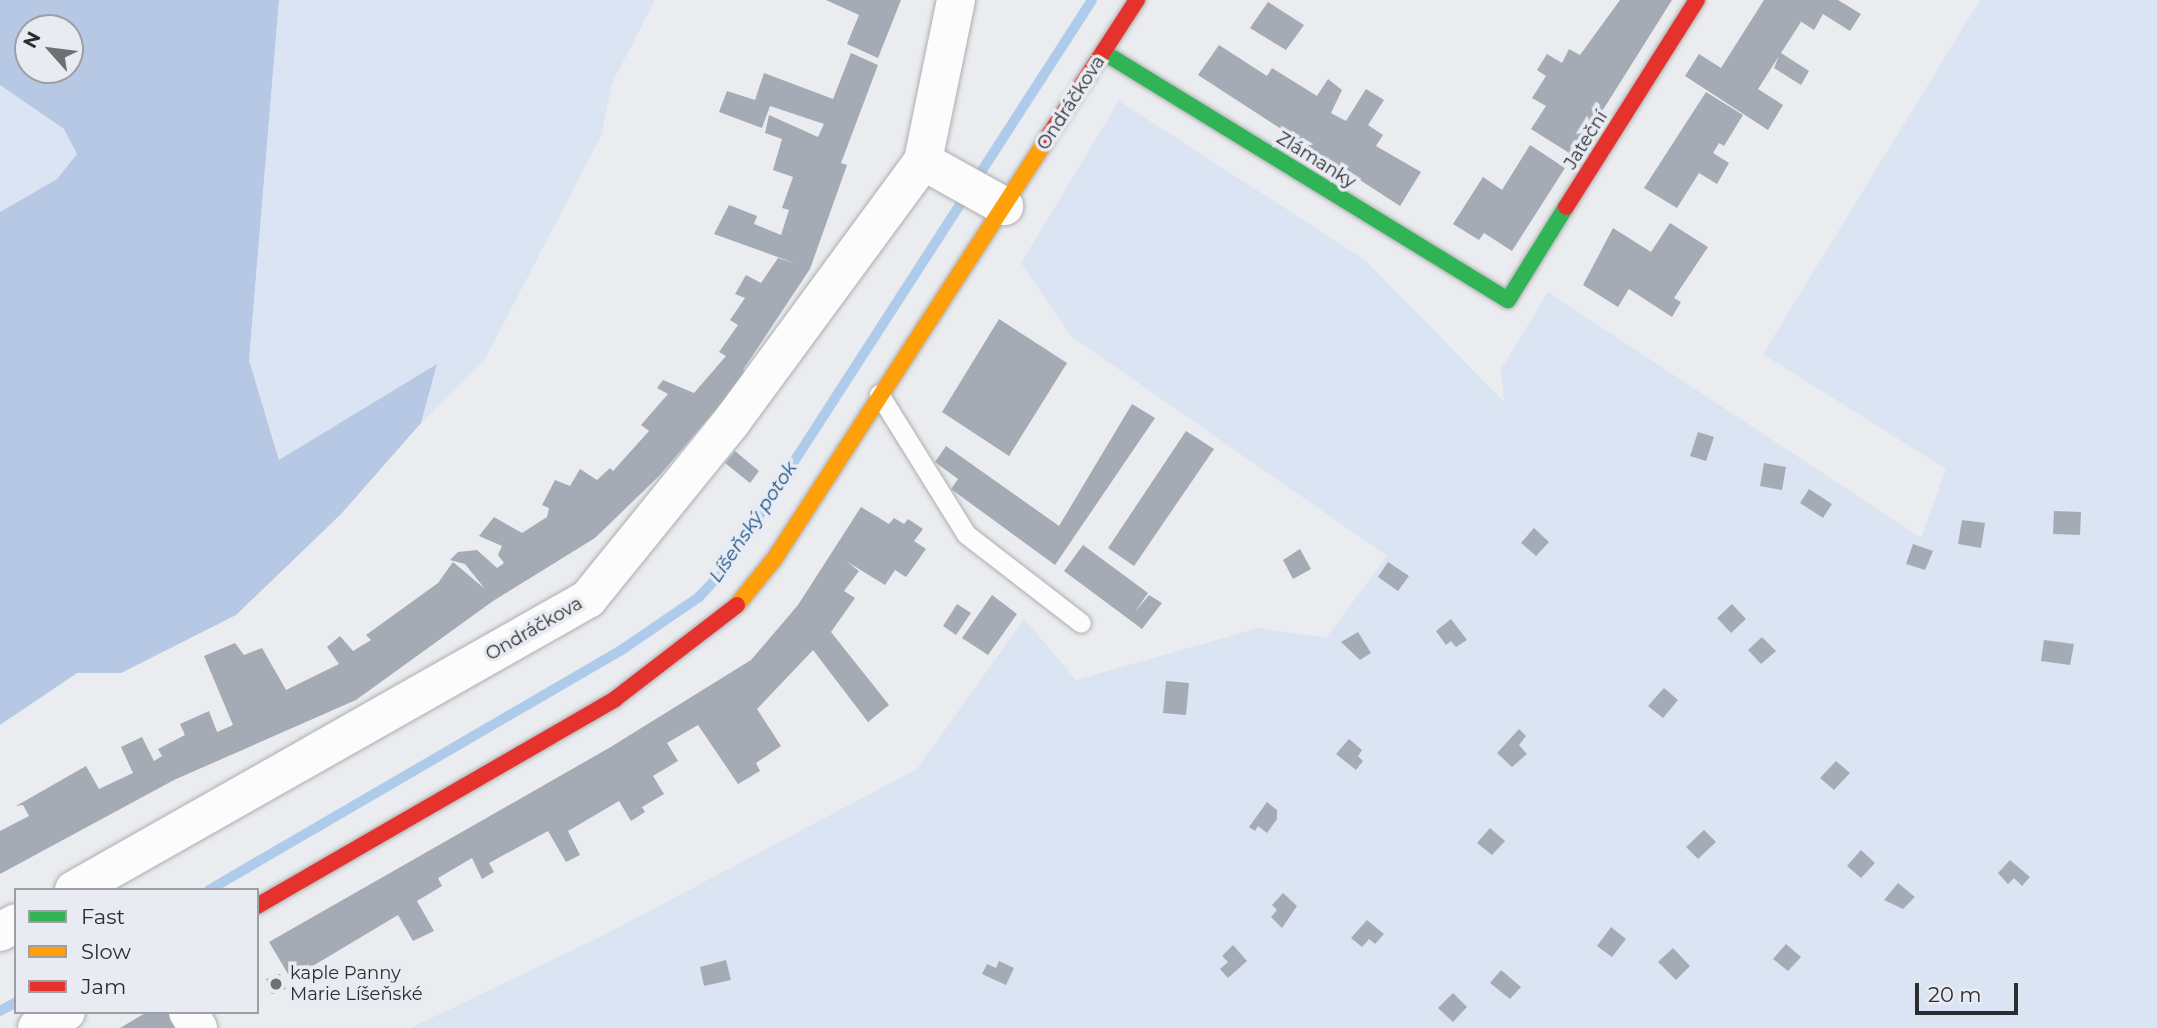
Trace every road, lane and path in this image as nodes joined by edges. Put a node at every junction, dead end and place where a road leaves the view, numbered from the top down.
1 (956, 0) edge
2 (1136, 0) edge
3 (1697, 0) edge
4 (1103, 52) junction
5 (966, 184) junction
6 (1508, 300) joint
7 (879, 394) junction
8 (1081, 623) dead end
9 (78, 888) edge
10 (259, 905) edge
11 (62, 1014) edge
12 (37, 1028) edge

1 - 5 street, Ondráčkova
2 - 4 street, Ondráčkova
3 - 6 street, Jateční
4 - 5 street, Ondráčkova
4 - 6 street, Zlámanky
5 - 7 street, Ondráčkova
5 - 9 street, Ondráčkova
7 - 8 lane
7 - 10 street, Ondráčkova
11 - 12 street

